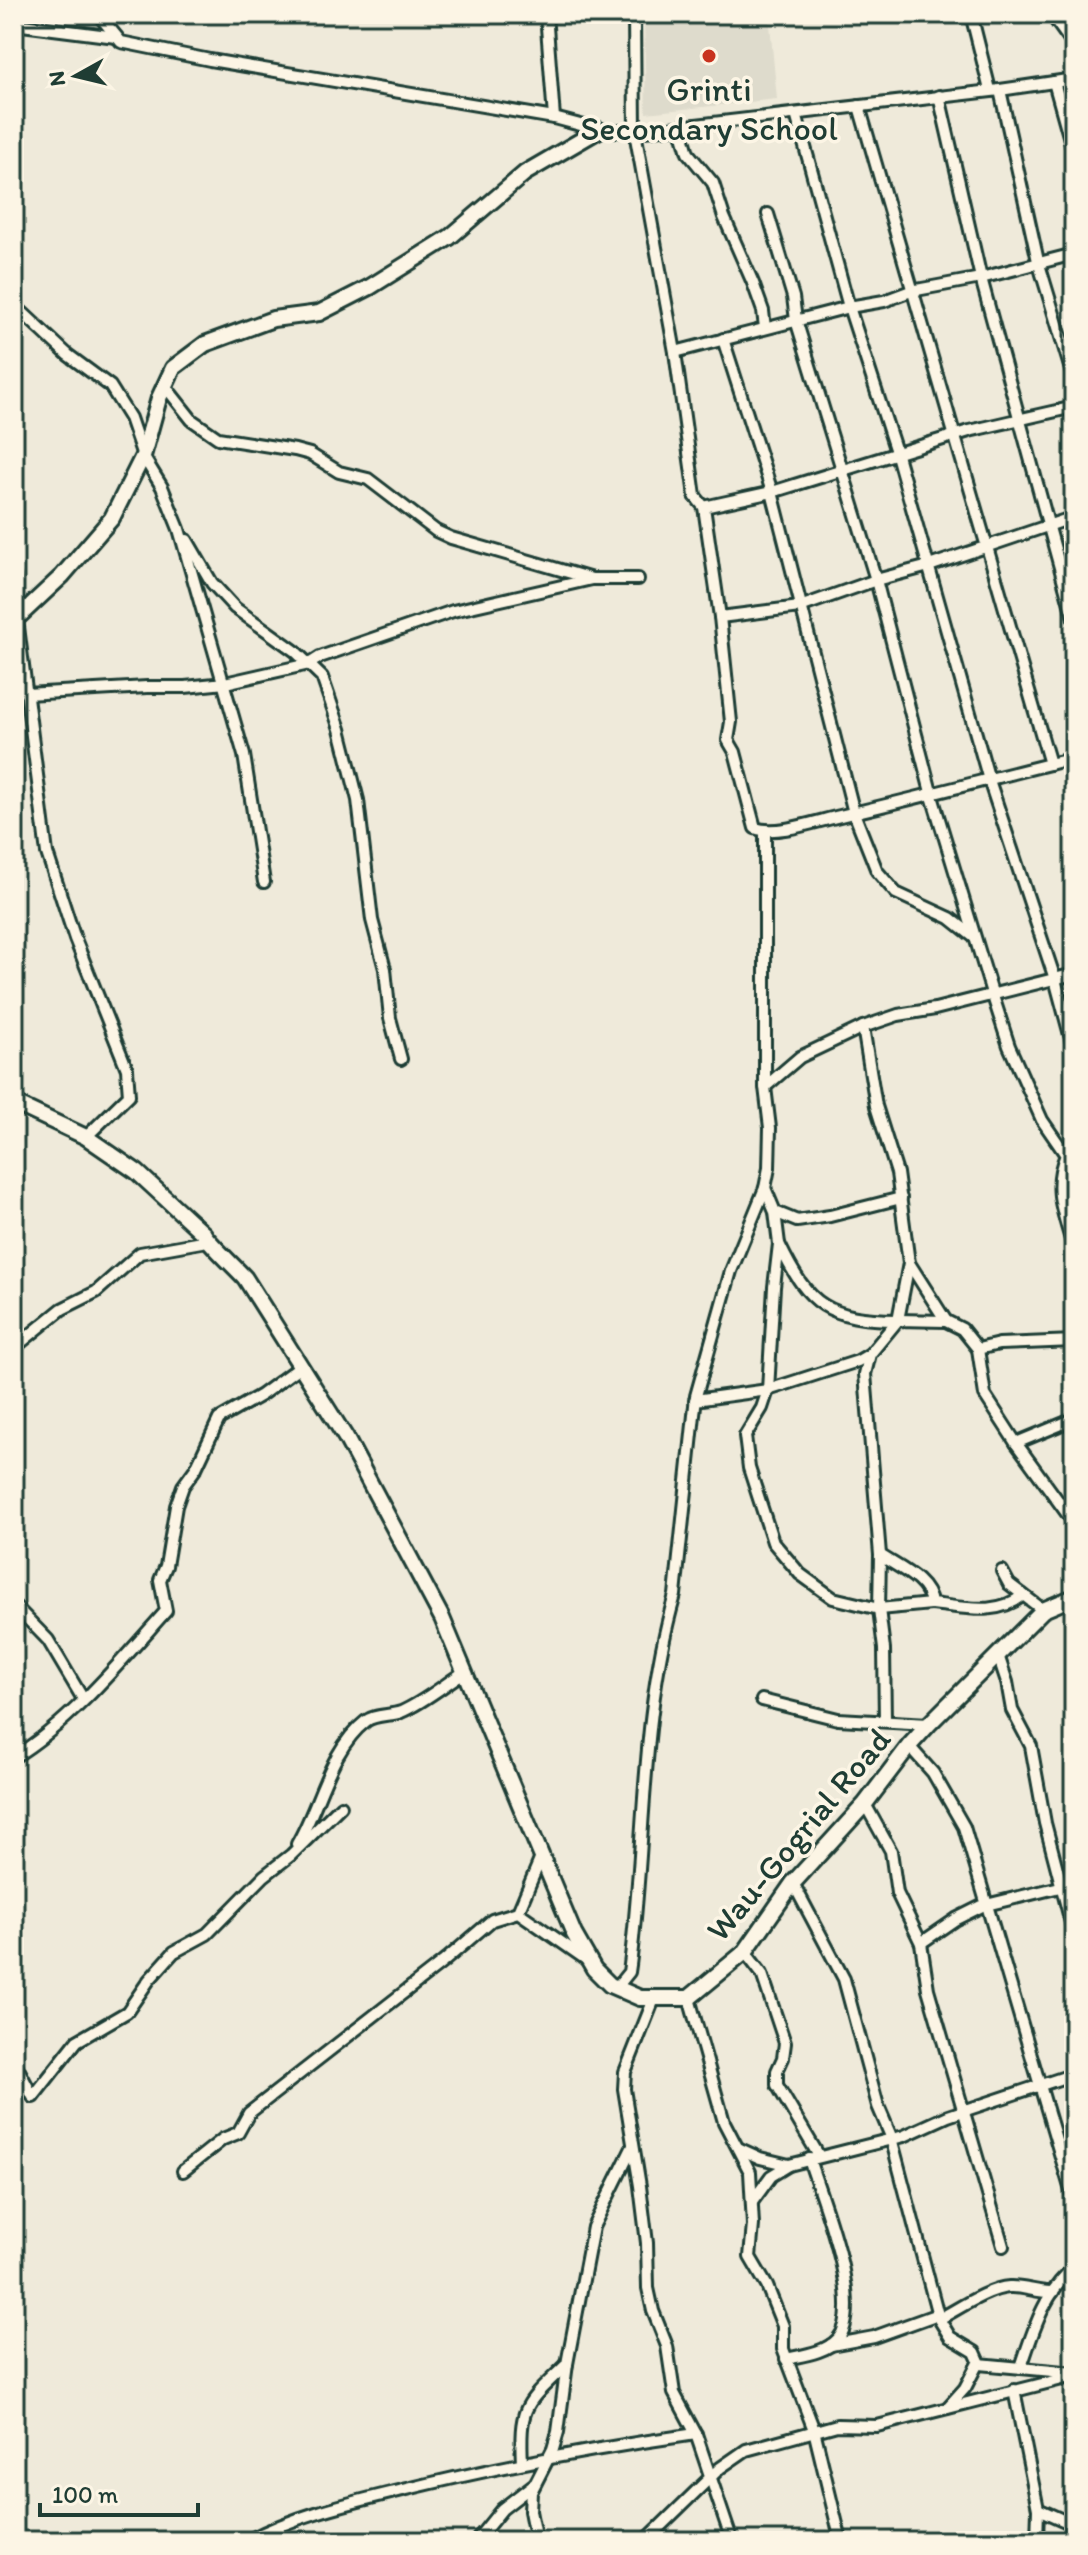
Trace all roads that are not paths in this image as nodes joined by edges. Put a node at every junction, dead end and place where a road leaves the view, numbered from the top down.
1 (98, 14) edge
2 (546, 14) edge
3 (634, 14) edge
4 (971, 14) edge
5 (1051, 14) edge
6 (14, 24) edge
7 (116, 37) junction
8 (1074, 46) edge
9 (1074, 79) edge
10 (1054, 82) junction
11 (995, 90) junction
12 (939, 96) junction
13 (859, 106) junction
14 (796, 114) junction
15 (554, 118) junction
16 (681, 128) junction
17 (599, 130) junction
18 (635, 132) junction
19 (1074, 154) edge
20 (768, 214) dead end
21 (1074, 254) edge
22 (1038, 261) junction
23 (981, 278) junction
24 (911, 291) junction
25 (849, 307) junction
26 (14, 310) edge
27 (796, 320) junction
28 (765, 328) junction
29 (723, 339) junction
30 (675, 352) junction
31 (1074, 380) edge
32 (165, 386) junction
33 (1074, 407) edge
34 (1019, 420) junction
35 (957, 437) junction
36 (897, 455) junction
37 (143, 456) junction
38 (841, 472) junction
39 (772, 492) junction
40 (704, 507) junction
41 (1074, 517) edge
42 (1047, 525) junction
43 (179, 529) junction
44 (987, 545) junction
45 (929, 566) junction
46 (14, 575) edge
47 (592, 579) junction
48 (638, 579) dead end
49 (876, 580) junction
50 (800, 607) junction
51 (720, 617) junction
52 (1074, 619) edge
53 (15, 620) edge
54 (309, 664) junction
55 (225, 683) junction
56 (26, 694) junction
57 (1074, 758) edge
58 (1050, 764) junction
59 (989, 780) junction
60 (932, 796) junction
61 (854, 813) junction
62 (765, 832) junction
63 (264, 882) dead end
64 (975, 938) junction
65 (1074, 974) edge
66 (1055, 979) junction
67 (992, 993) junction
68 (863, 1027) junction
69 (1074, 1050) edge
70 (401, 1059) dead end
71 (765, 1087) junction
72 (14, 1103) edge
73 (86, 1137) junction
74 (1071, 1155) edge
75 (765, 1188) junction
76 (901, 1198) junction
77 (775, 1212) junction
78 (207, 1241) junction
79 (779, 1244) junction
80 (1074, 1250) edge
81 (909, 1263) junction
82 (898, 1320) junction
83 (946, 1321) junction
84 (1074, 1341) edge
85 (14, 1348) edge
86 (978, 1349) junction
87 (870, 1354) junction
88 (1074, 1356) edge
89 (299, 1367) junction
90 (1074, 1372) edge
91 (768, 1390) junction
92 (695, 1400) junction
93 (1074, 1419) edge
94 (1016, 1443) junction
95 (1074, 1523) edge
96 (880, 1555) junction
97 (1002, 1571) dead end
98 (1023, 1595) junction
99 (1072, 1598) edge
100 (931, 1604) junction
101 (14, 1605) edge
102 (879, 1609) junction
103 (1043, 1610) junction
104 (1074, 1617) edge
105 (998, 1655) junction
106 (464, 1672) junction
107 (83, 1699) junction
108 (762, 1700) dead end
109 (885, 1720) junction
110 (929, 1724) junction
111 (909, 1746) junction
112 (14, 1757) edge
113 (865, 1804) junction
114 (341, 1806) dead end
115 (291, 1855) junction
116 (545, 1862) junction
117 (793, 1883) junction
118 (1060, 1887) junction
119 (988, 1904) junction
120 (1070, 1906) edge
121 (518, 1912) junction
122 (1074, 1934) edge
123 (921, 1943) junction
124 (745, 1952) junction
125 (588, 1961) junction
126 (616, 1988) junction
127 (689, 1998) junction
128 (654, 1999) junction
129 (14, 2061) edge
130 (1074, 2074) edge
131 (1039, 2087) junction
132 (964, 2110) junction
133 (891, 2140) junction
134 (734, 2143) junction
135 (633, 2146) junction
136 (814, 2158) junction
137 (789, 2165) junction
138 (183, 2171) dead end
139 (1074, 2201) edge
140 (751, 2209) junction
141 (1003, 2246) dead end
142 (1074, 2261) edge
143 (1071, 2270) edge
144 (1053, 2292) junction
145 (939, 2316) junction
146 (831, 2345) junction
147 (786, 2359) junction
148 (567, 2364) junction
149 (979, 2364) junction
150 (1021, 2367) junction
151 (1071, 2379) edge
152 (1014, 2390) junction
153 (947, 2408) junction
154 (814, 2430) junction
155 (696, 2434) junction
156 (548, 2458) junction
157 (522, 2463) junction
158 (712, 2477) junction
159 (533, 2485) junction
160 (1038, 2509) junction
161 (1074, 2525) edge
162 (1034, 2540) edge
163 (247, 2541) edge
164 (476, 2541) edge
165 (536, 2541) edge
166 (645, 2541) edge
167 (732, 2541) edge
168 (841, 2541) edge

1 - 7 street
2 - 15 street
3 - 18 street
4 - 11 street
5 - 8 street
6 - 7 street
7 - 15 street
9 - 10 street
10 - 11 street
10 - 19 street
11 - 12 street
11 - 22 street
12 - 13 street
12 - 23 street
13 - 14 street
13 - 24 street
14 - 16 street
14 - 25 street
15 - 17 street
16 - 18 street
16 - 28 street
17 - 18 street
17 - 32 main road
18 - 30 street
20 - 27 street
21 - 22 street
22 - 23 street
22 - 31 street
23 - 24 street
23 - 34 street
24 - 25 street
24 - 35 street
25 - 27 street
25 - 36 street
26 - 37 street
27 - 28 street
27 - 38 street
28 - 29 street
29 - 30 street
29 - 39 street
30 - 40 street
32 - 37 main road
32 - 47 street
33 - 34 street
34 - 35 street
34 - 42 street
35 - 36 street
35 - 44 street
36 - 38 street
36 - 45 street
37 - 43 street
37 - 53 main road
38 - 39 street
38 - 49 street
39 - 40 street
39 - 50 street
40 - 51 street
41 - 42 street
42 - 44 street
42 - 52 street
43 - 54 street
43 - 55 street
44 - 45 street
44 - 58 street
45 - 49 street
45 - 59 street
46 - 53 street
47 - 48 street
47 - 54 street
49 - 50 street
49 - 60 street
50 - 51 street
50 - 61 street
51 - 62 street
53 - 56 street
54 - 55 street
54 - 70 street
55 - 56 street
55 - 63 street
56 - 73 street
57 - 58 street
58 - 59 street
59 - 60 street
59 - 66 street
60 - 61 street
60 - 64 street
61 - 62 street
61 - 64 street
62 - 71 street
64 - 67 street
65 - 66 street
66 - 67 street
66 - 69 street
67 - 68 street
67 - 74 street
68 - 71 street
68 - 76 street
71 - 75 street
72 - 73 main road
73 - 78 main road
74 - 80 street
75 - 77 street
75 - 92 street
76 - 77 street
76 - 81 street
77 - 79 street
78 - 85 street
78 - 89 main road
79 - 82 street
79 - 91 street
81 - 82 street
81 - 83 street
82 - 83 street
82 - 87 street
83 - 86 street
84 - 86 street
86 - 94 street
87 - 91 street
87 - 96 street
88 - 90 street
89 - 106 main road
89 - 107 street
91 - 92 street
91 - 102 street
92 - 126 street
93 - 94 street
94 - 95 street
96 - 100 street
96 - 102 street
97 - 98 street
98 - 100 street
98 - 103 street
99 - 103 main road, Wau-Gogrial Road
99 - 104 street
100 - 102 street
101 - 107 street
102 - 109 street
103 - 105 main road, Wau-Gogrial Road
105 - 110 main road, Wau-Gogrial Road
105 - 118 street
106 - 115 street
106 - 116 main road
107 - 112 street
108 - 109 street
109 - 110 street
110 - 111 main road, Wau-Gogrial Road
111 - 113 main road, Wau-Gogrial Road
111 - 119 street
113 - 117 main road, Wau-Gogrial Road
113 - 123 street
114 - 115 street
115 - 129 street
116 - 121 street
116 - 125 main road
117 - 124 main road, Wau-Gogrial Road
117 - 133 street
118 - 119 street
118 - 120 street
119 - 123 street
119 - 131 street
120 - 122 street
121 - 125 street
121 - 138 street
123 - 132 street
124 - 127 main road, Wau-Gogrial Road
124 - 136 street
125 - 126 main road
126 - 128 main road
127 - 128 main road
127 - 134 street
128 - 135 street
130 - 131 street
131 - 132 street
131 - 139 street
132 - 133 street
132 - 141 street
133 - 136 street
133 - 145 street
134 - 137 street
134 - 140 street
135 - 148 street
135 - 155 street
136 - 137 street
136 - 146 street
137 - 140 street
140 - 147 street
142 - 143 street
143 - 144 street
144 - 145 street
144 - 150 street
145 - 146 street
145 - 149 street
146 - 147 street
147 - 154 street
148 - 156 street
148 - 157 street
149 - 150 street
149 - 153 street
150 - 151 street
151 - 152 street
152 - 153 street
152 - 160 street
153 - 154 street
154 - 158 street
154 - 168 street
155 - 156 street
155 - 158 street
156 - 157 street
156 - 159 street
157 - 163 street
158 - 166 street
158 - 167 street
159 - 164 street
159 - 165 street
160 - 161 street
160 - 162 street

